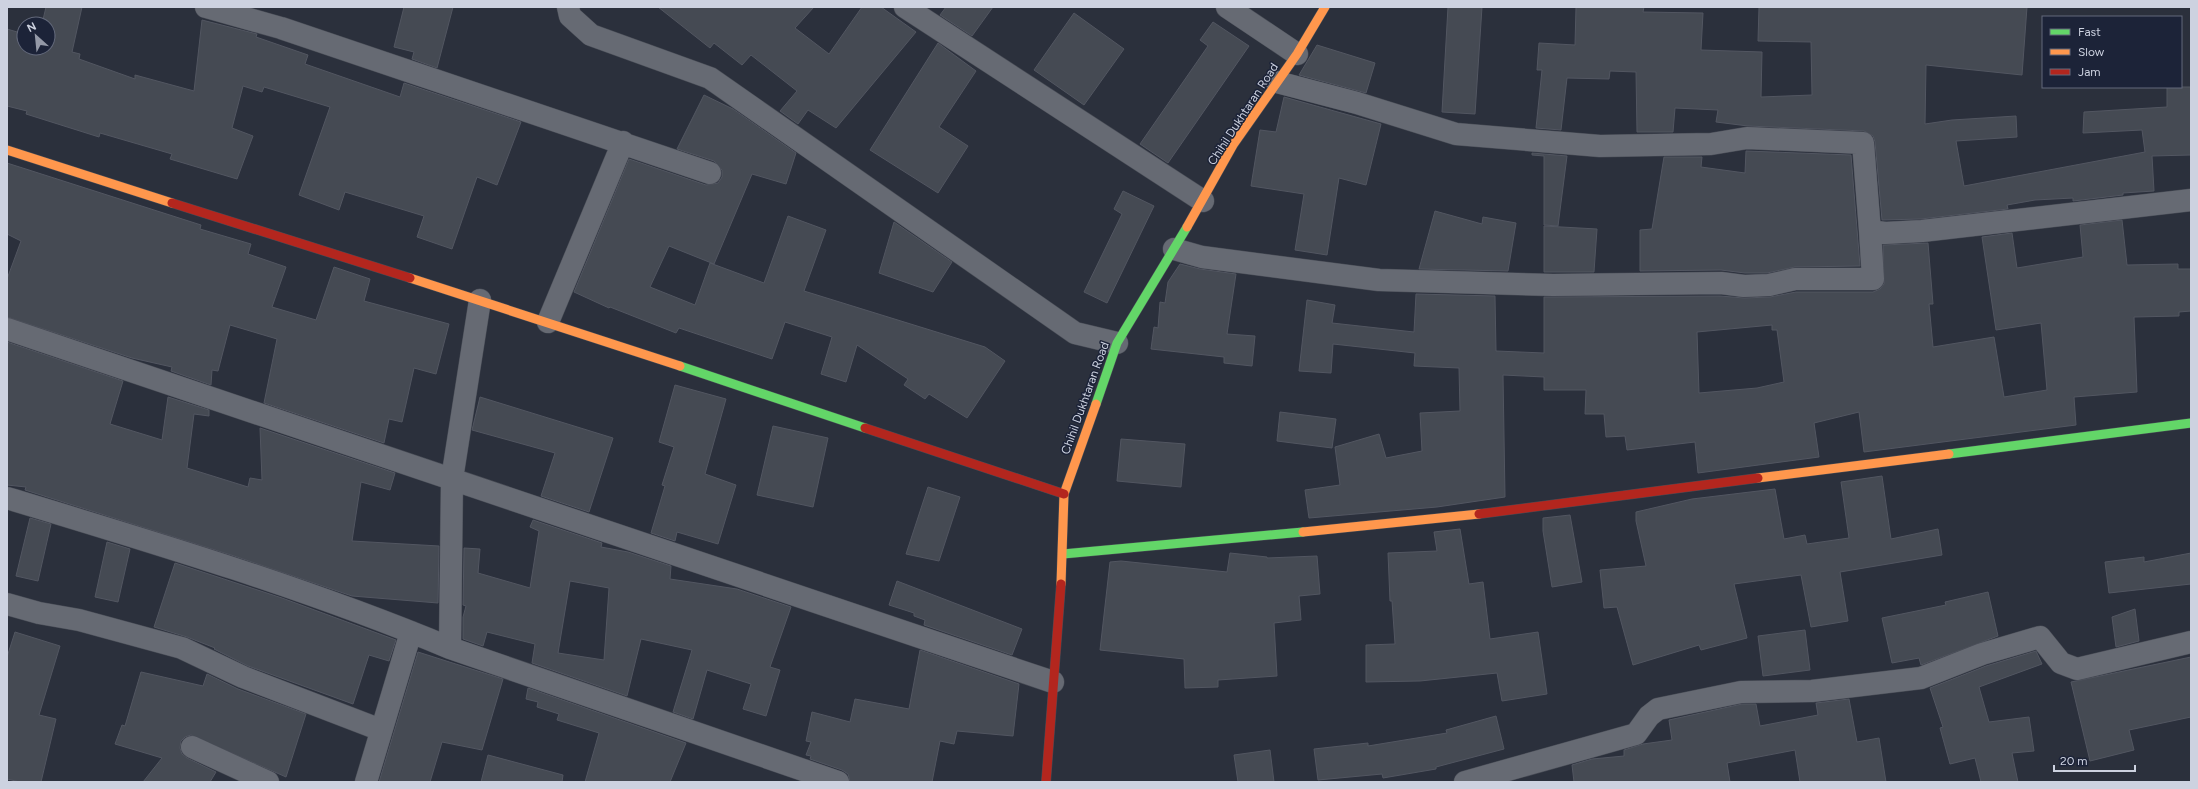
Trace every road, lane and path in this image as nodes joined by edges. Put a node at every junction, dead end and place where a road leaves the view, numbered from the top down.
1 (206, 7) edge
2 (568, 7) edge
3 (905, 7) edge
4 (1227, 7) edge
5 (1325, 7) edge
6 (1297, 54) junction
7 (1277, 82) junction
8 (623, 142) junction
9 (7, 150) edge
10 (710, 173) dead end
11 (2191, 200) edge
12 (1203, 201) junction
13 (1870, 231) junction
14 (1174, 249) junction
15 (480, 300) junction
16 (548, 322) junction
17 (7, 330) edge
18 (1116, 343) junction
19 (2191, 423) edge
20 (452, 479) junction
21 (1064, 494) junction
22 (7, 498) edge
23 (1063, 554) junction
24 (7, 604) edge
25 (411, 632) junction
26 (2191, 642) edge
27 (450, 648) junction
28 (1053, 682) junction
29 (381, 730) junction
30 (192, 747) dead end
31 (268, 782) edge
32 (366, 782) edge
33 (838, 782) edge
34 (1046, 782) edge
35 (1465, 782) edge

1 - 8 street
2 - 18 street
3 - 12 street
4 - 6 street
5 - 6 street, Chihil Dukhtaran Road
6 - 7 street, Chihil Dukhtaran Road
7 - 12 street, Chihil Dukhtaran Road
7 - 13 street
8 - 10 street
8 - 16 street
9 - 15 street
11 - 13 street
12 - 14 street, Chihil Dukhtaran Road
13 - 14 street
14 - 18 street, Chihil Dukhtaran Road
15 - 16 street
15 - 20 street
16 - 21 street
17 - 20 street
18 - 21 street, Chihil Dukhtaran Road
19 - 23 street
20 - 27 street
20 - 28 street
21 - 23 street, Chihil Dukhtaran Road
22 - 25 street
23 - 28 street, Chihil Dukhtaran Road
24 - 29 street
25 - 27 street
25 - 29 street
26 - 35 street
27 - 33 street
28 - 34 street, Chihil Dukhtaran Road
29 - 32 street
30 - 31 street

